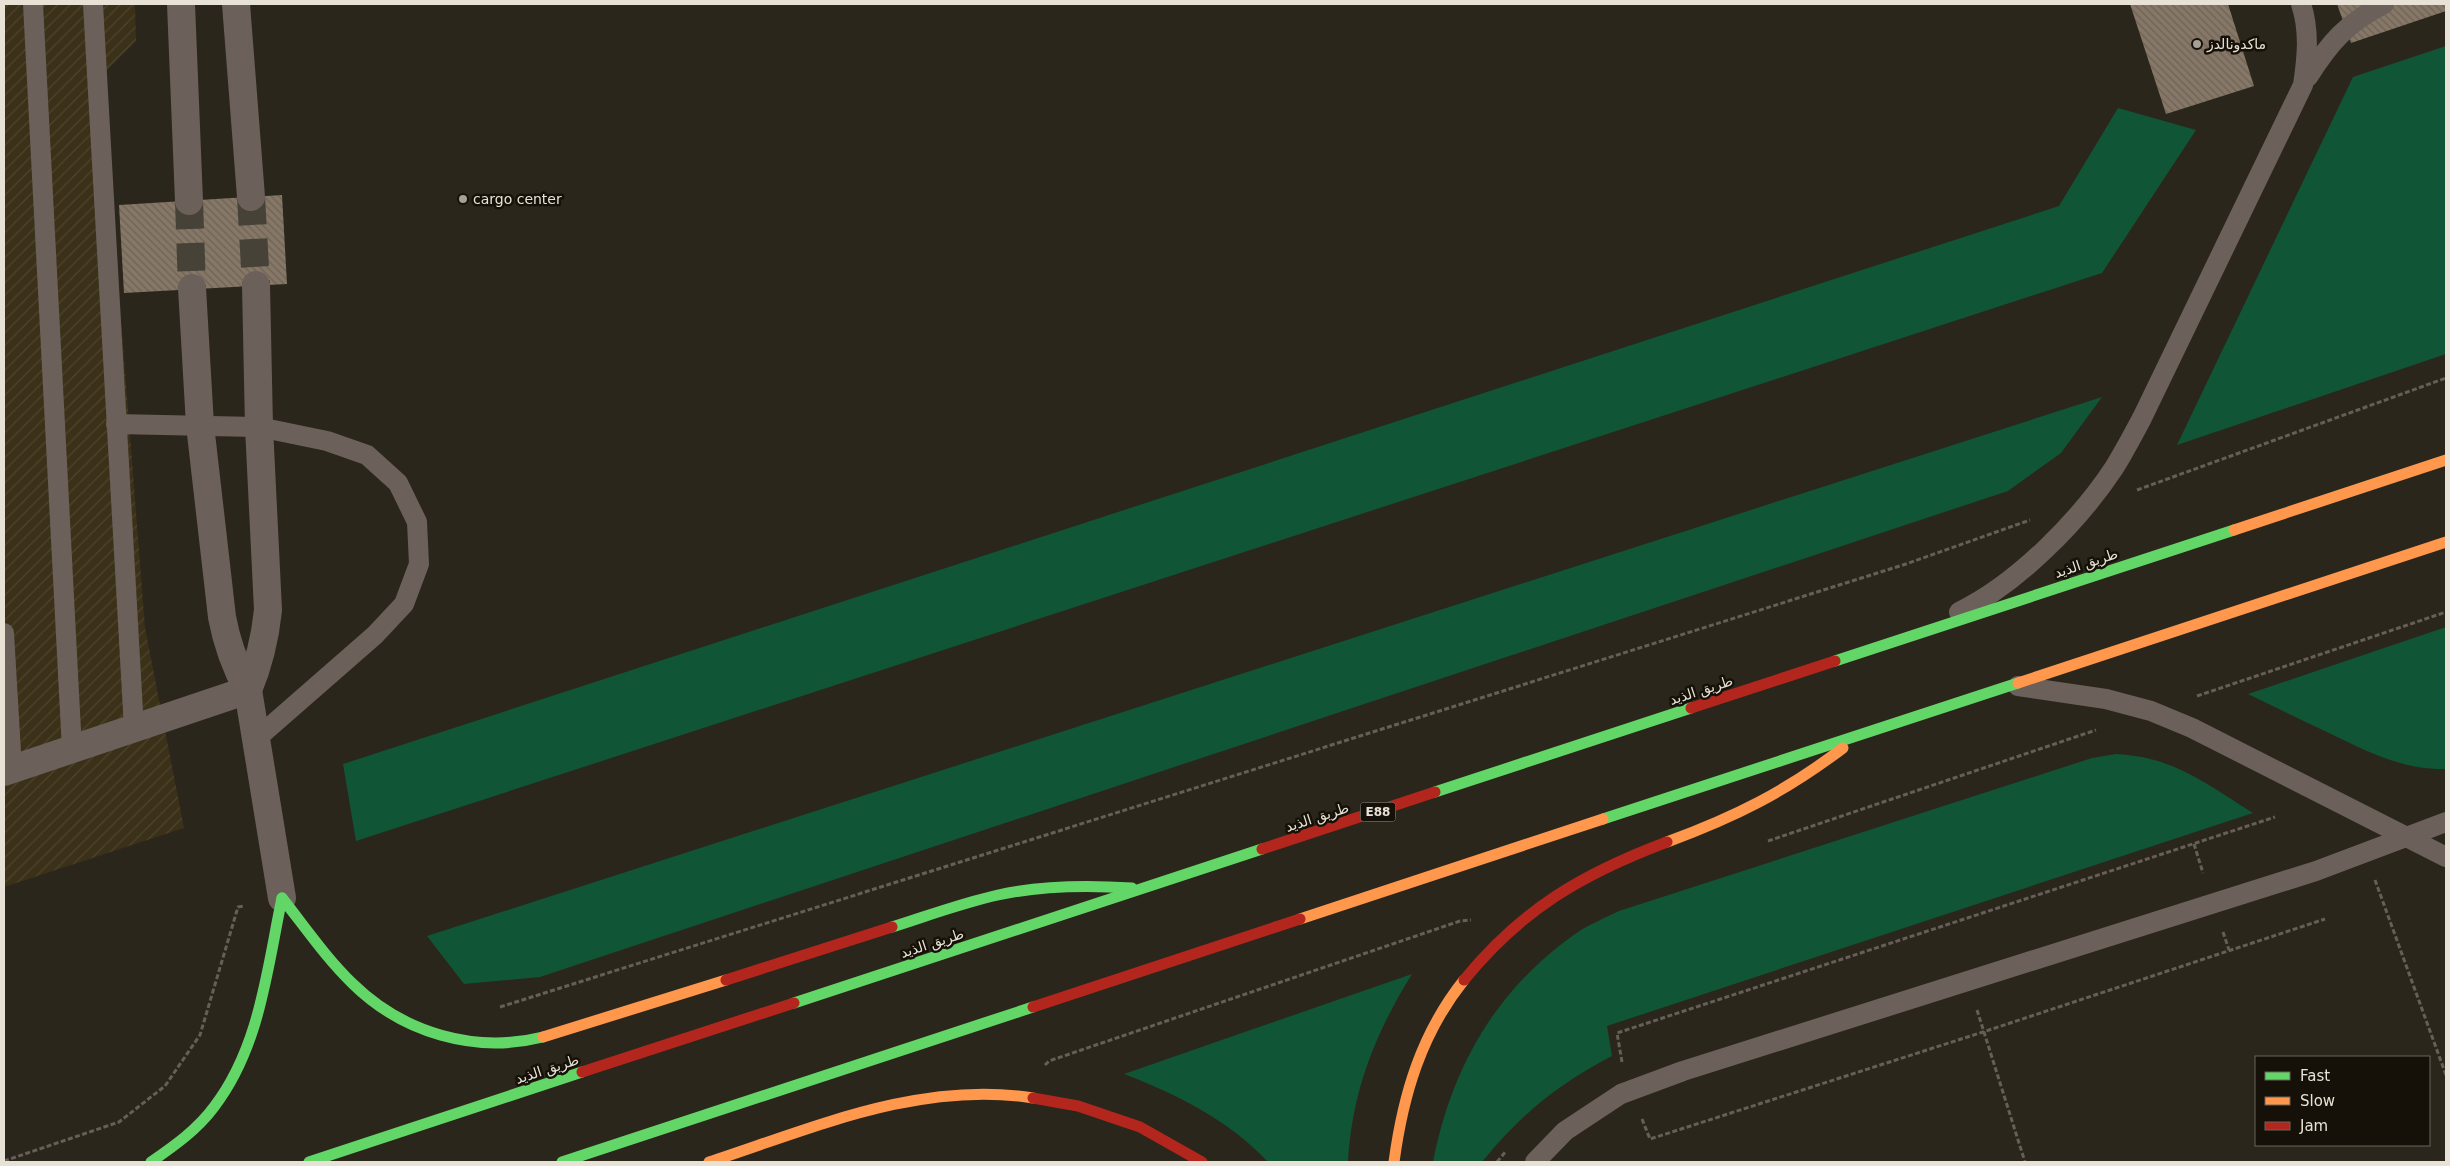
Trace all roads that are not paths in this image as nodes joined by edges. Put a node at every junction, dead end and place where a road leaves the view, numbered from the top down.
1 (33, 4) edge
2 (93, 4) edge
3 (181, 4) edge
4 (236, 4) edge
5 (2301, 4) edge
6 (2384, 4) edge
7 (2303, 86) junction
8 (251, 197) tunnel mouth
9 (189, 201) tunnel mouth
10 (256, 286) tunnel mouth
11 (192, 288) tunnel mouth
12 (116, 424) junction
13 (200, 426) junction
14 (259, 428) junction
15 (2446, 460) edge
16 (2446, 542) edge
17 (4, 633) edge
18 (1907, 638) junction
19 (2011, 685) junction
20 (248, 690) junction
21 (134, 730) junction
22 (1863, 734) junction
23 (256, 739) junction
24 (72, 750) junction
25 (8, 771) edge
26 (2446, 822) edge
27 (2407, 837) junction
28 (2446, 857) edge
29 (1144, 889) junction
30 (282, 898) junction
31 (151, 1162) edge
32 (309, 1162) edge
33 (562, 1162) edge
34 (709, 1162) edge
35 (1202, 1162) edge
36 (1394, 1162) edge
37 (1535, 1162) edge

1 - 24 lane
2 - 12 lane
3 - 9 street
4 - 8 street
5 - 7 lane
6 - 7 lane
7 - 18 lane
10 - 14 street
11 - 13 street
12 - 13 lane
12 - 21 lane
13 - 14 lane
13 - 20 street
14 - 20 street
14 - 23 lane
15 - 18 highway, طريق الذيد / E88
16 - 19 highway
17 - 25 lane
18 - 29 highway, طريق الذيد / E88
19 - 22 highway
19 - 27 lane
20 - 21 street
20 - 23 street
21 - 24 street
22 - 33 highway
22 - 36 highway
23 - 30 street
24 - 25 street
26 - 27 lane
27 - 28 lane
27 - 37 lane
29 - 30 highway
29 - 32 highway, طريق الذيد / E88
30 - 31 highway
34 - 35 highway

